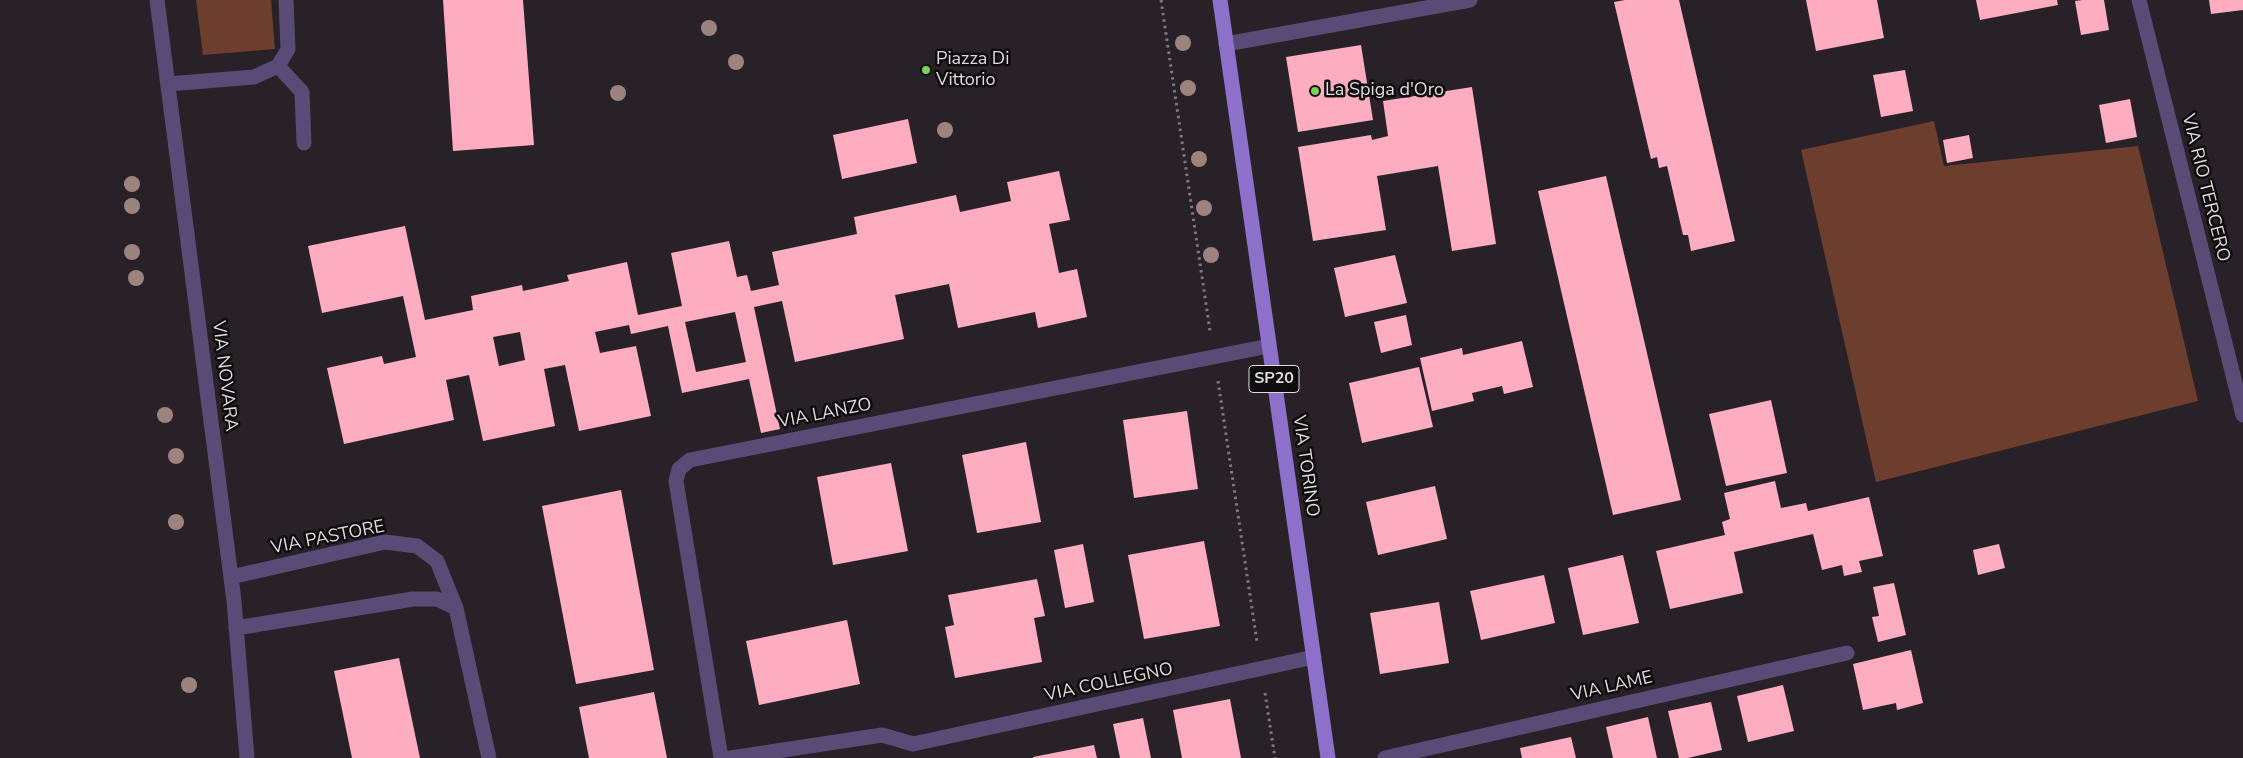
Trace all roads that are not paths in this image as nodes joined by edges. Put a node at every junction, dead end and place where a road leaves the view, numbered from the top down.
1 (157, 0) edge
2 (286, 0) edge
3 (1220, 0) edge
4 (1470, 0) edge
5 (2139, 0) edge
6 (1226, 44) junction
7 (278, 66) junction
8 (168, 84) junction
9 (304, 143) dead end
10 (1269, 346) junction
11 (2243, 415) edge
12 (231, 577) junction
13 (456, 608) junction
14 (236, 628) junction
15 (1847, 653) dead end
16 (1314, 657) junction
17 (910, 751) edge
18 (247, 758) edge
19 (489, 758) edge
20 (721, 758) edge
21 (731, 758) edge
22 (1328, 758) edge
23 (1385, 758) edge

1 - 8 street, VIA NOVARA
2 - 7 street
3 - 6 main road, VIA TORINO / SP20
4 - 6 street
5 - 11 street, VIA RIO TERCERO
6 - 10 main road, VIA TORINO / SP20
7 - 8 street
7 - 9 street
8 - 12 street, VIA NOVARA
10 - 16 main road, VIA TORINO / SP20
10 - 20 street, VIA LANZO
12 - 13 street, VIA PASTORE
12 - 14 street, VIA NOVARA
13 - 14 street
13 - 19 street, VIA PASTORE
14 - 18 street, VIA NOVARA
15 - 23 street, VIA LAME
16 - 17 street, VIA COLLEGNO
16 - 22 main road, VIA TORINO / SP20
17 - 21 street

